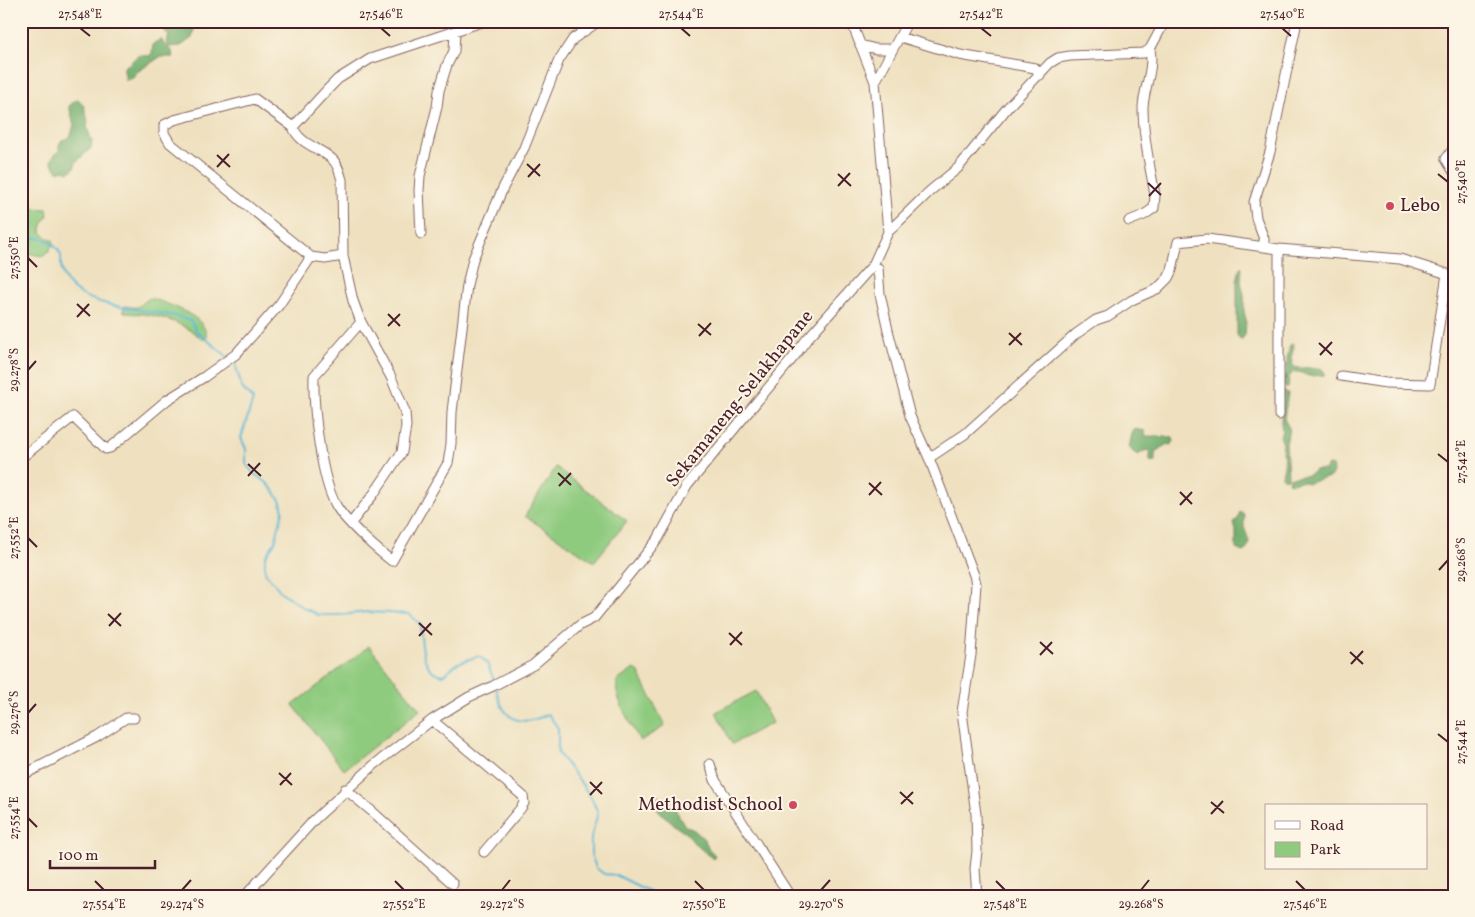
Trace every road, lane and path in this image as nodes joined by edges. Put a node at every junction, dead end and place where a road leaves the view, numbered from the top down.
1 (486, 21) edge
2 (599, 21) edge
3 (851, 21) edge
4 (908, 21) edge
5 (1165, 21) edge
6 (1297, 21) edge
7 (455, 31) junction
8 (900, 37) junction
9 (860, 45) junction
10 (892, 49) junction
11 (1150, 50) junction
12 (1040, 75) junction
13 (875, 82) junction
14 (293, 127) junction
15 (1454, 148) edge
16 (1454, 172) edge
17 (1129, 221) dead end
18 (888, 232) junction
19 (421, 234) dead end
20 (1264, 246) junction
21 (1279, 249) junction
22 (343, 256) junction
23 (311, 257) junction
24 (873, 265) junction
25 (1450, 275) edge
26 (361, 322) junction
27 (1341, 376) dead end
28 (1279, 415) dead end
29 (21, 458) edge
30 (929, 458) junction
31 (351, 523) junction
32 (134, 718) dead end
33 (432, 720) junction
34 (710, 764) dead end
35 (21, 776) edge
36 (345, 789) junction
37 (484, 852) dead end
38 (453, 884) dead end
39 (253, 888) junction
40 (245, 896) edge
41 (261, 896) edge
42 (790, 896) edge
43 (976, 896) edge

1 - 7 street
2 - 31 street
3 - 9 street
4 - 8 street
5 - 11 street
6 - 20 street
7 - 14 street
7 - 19 street
8 - 10 street
8 - 12 street
9 - 10 street
9 - 13 street
10 - 13 street
11 - 12 street, Sekamaneng-Selakhapane
11 - 17 street
12 - 18 street, Sekamaneng-Selakhapane
13 - 18 street
14 - 22 street
14 - 23 street
15 - 16 street
18 - 24 street, Sekamaneng-Selakhapane
20 - 21 street
20 - 30 street
21 - 25 street
21 - 28 street
22 - 23 street
22 - 26 street
23 - 29 street
24 - 30 street
24 - 33 street, Sekamaneng-Selakhapane
25 - 27 street
26 - 31 street
26 - 31 street
30 - 43 street
32 - 35 street
33 - 36 street, Sekamaneng-Selakhapane
33 - 37 street
34 - 42 street
36 - 38 street
36 - 39 street, Sekamaneng-Selakhapane
39 - 40 street, Sekamaneng-Selakhapane
39 - 41 street

